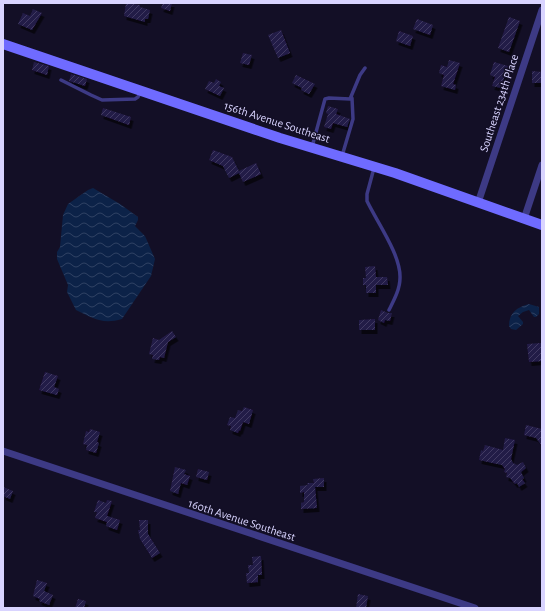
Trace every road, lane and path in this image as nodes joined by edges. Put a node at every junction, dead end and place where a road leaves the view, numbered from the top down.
1 (542, 10) edge
2 (3, 44) edge
3 (365, 68) dead end
4 (61, 80) dead end
5 (141, 91) junction
6 (352, 97) junction
7 (312, 148) junction
8 (342, 157) junction
9 (542, 165) edge
10 (375, 167) junction
11 (478, 203) junction
12 (524, 219) junction
13 (542, 225) edge
14 (389, 310) dead end
15 (3, 451) edge
16 (475, 608) edge

1 - 11 street, Southeast 234th Place
2 - 5 street, 156th Avenue Southeast
3 - 6 lane
4 - 5 lane
5 - 7 street, 156th Avenue Southeast
6 - 7 lane
6 - 8 lane
7 - 8 street, 156th Avenue Southeast
8 - 10 street, 156th Avenue Southeast
9 - 12 street
10 - 11 street, 156th Avenue Southeast
10 - 14 lane
11 - 12 street, 156th Avenue Southeast
12 - 13 street, 156th Avenue Southeast
15 - 16 street, 160th Avenue Southeast

